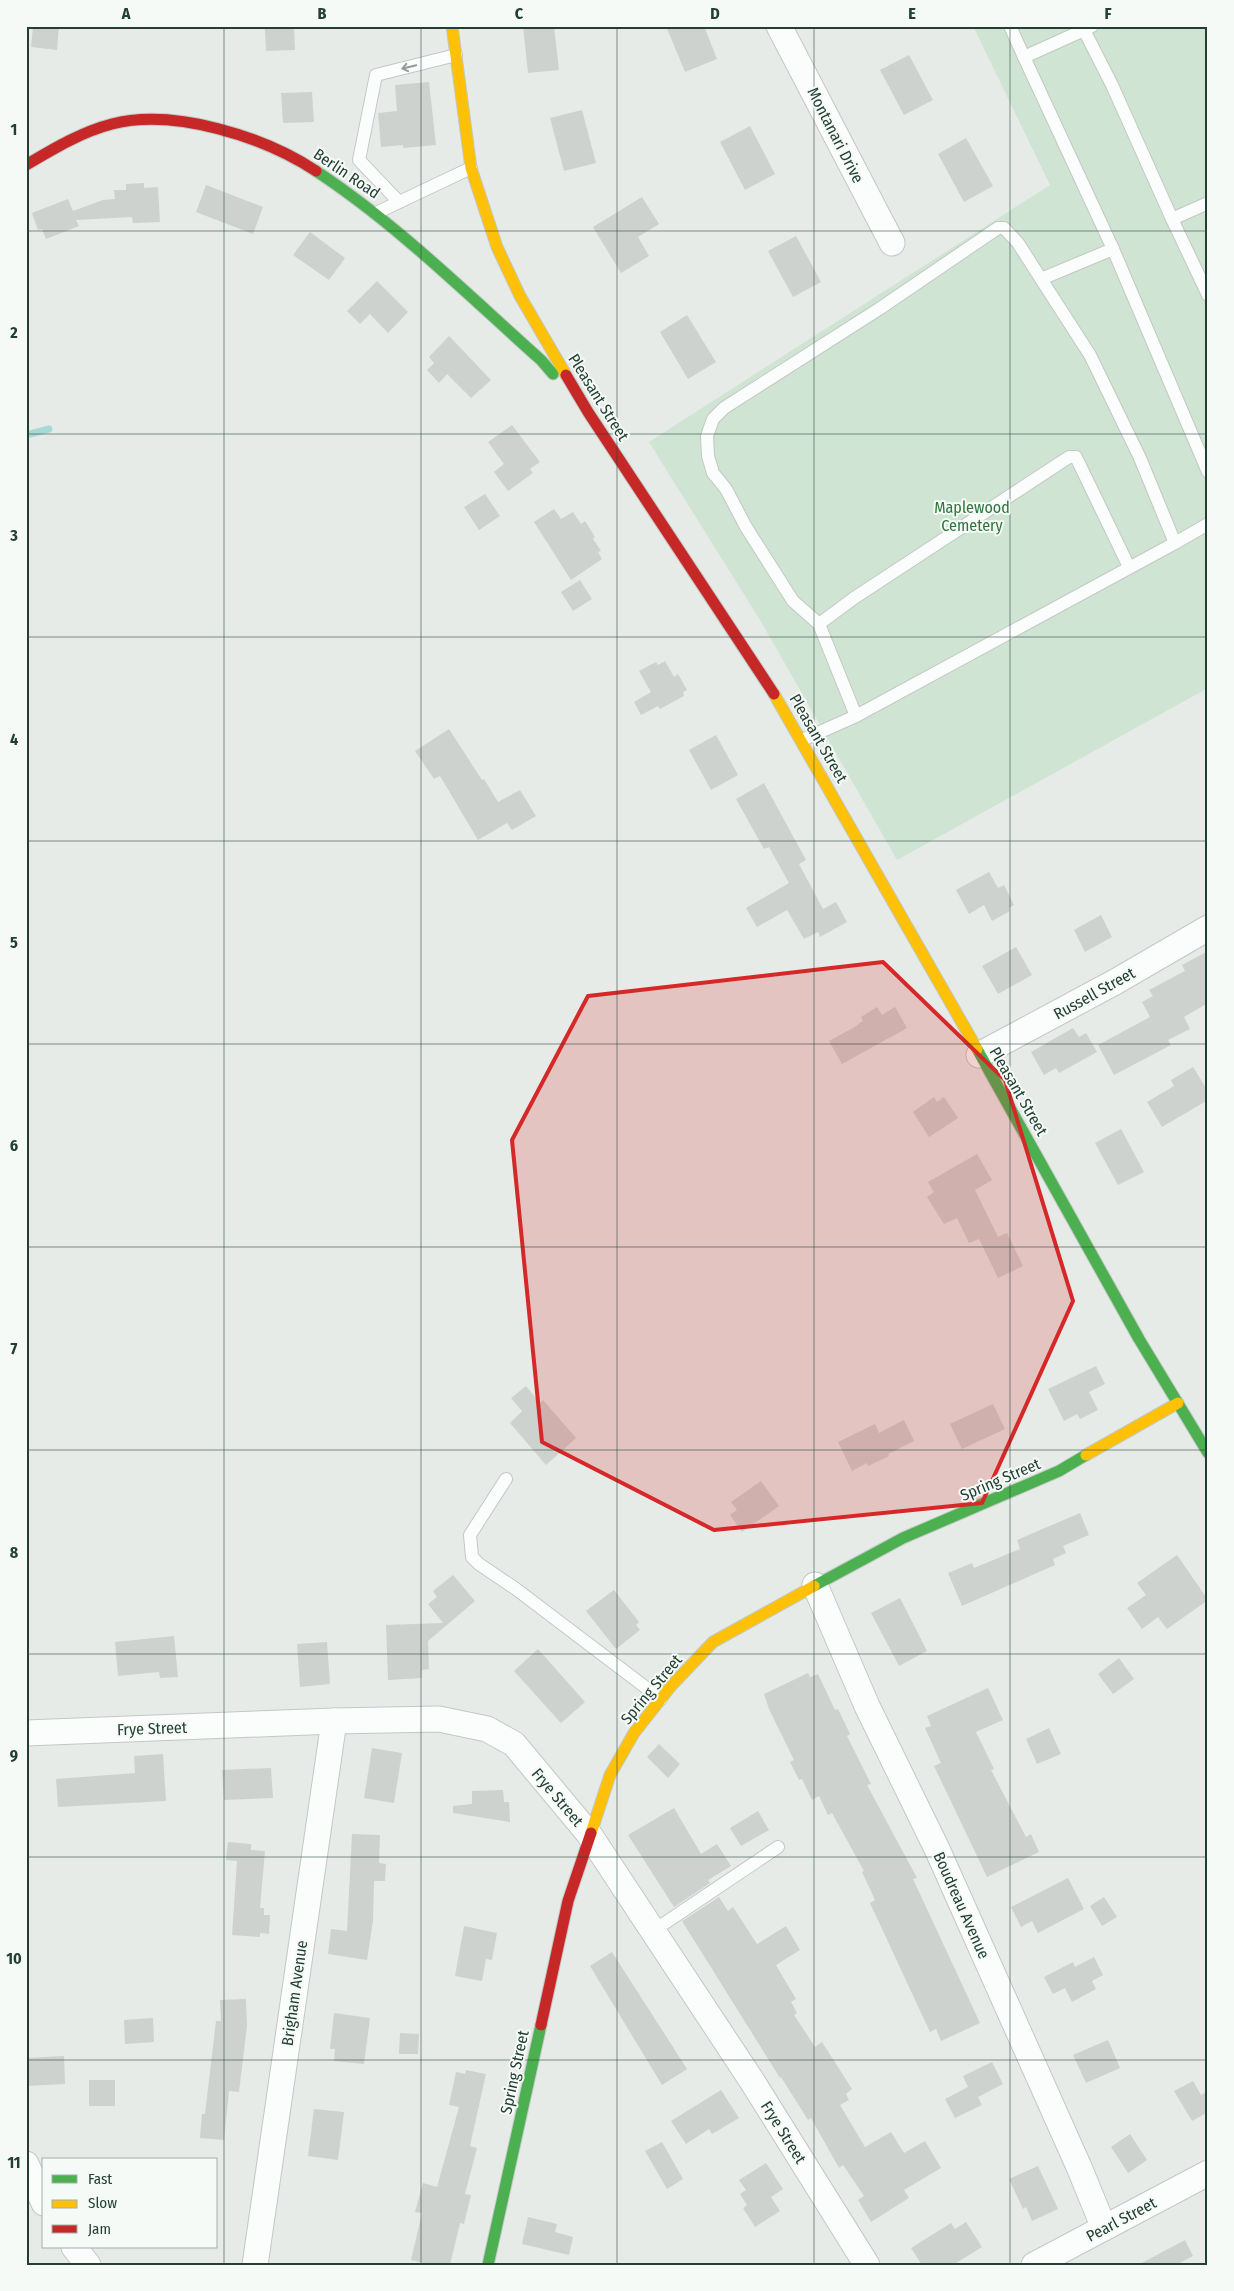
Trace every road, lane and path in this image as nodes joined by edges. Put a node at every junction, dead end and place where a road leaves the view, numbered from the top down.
1 (452, 26) edge
2 (779, 26) edge
3 (1010, 26) edge
4 (1088, 28) edge
5 (456, 55) junction
6 (1024, 57) junction
7 (26, 165) edge
8 (471, 168) junction
9 (399, 202) junction
10 (1208, 203) edge
11 (376, 213) junction
12 (1172, 219) junction
13 (892, 243) dead end
14 (1113, 249) junction
15 (1041, 279) junction
16 (1208, 295) edge
17 (588, 412) junction
18 (1208, 472) edge
19 (1208, 524) edge
20 (1175, 542) junction
21 (1129, 567) junction
22 (819, 624) junction
23 (856, 716) junction
24 (802, 740) junction
25 (1208, 928) edge
26 (979, 1055) junction
27 (1178, 1403) junction
28 (1208, 1453) edge
29 (506, 1479) dead end
30 (815, 1584) junction
31 (661, 1700) junction
32 (334, 1721) junction
33 (26, 1733) edge
34 (589, 1834) junction
35 (778, 1847) dead end
36 (653, 1930) junction
37 (26, 2164) edge
38 (1208, 2173) edge
39 (42, 2198) edge
40 (1104, 2228) junction
41 (75, 2248) edge
42 (88, 2265) edge
43 (255, 2265) edge
44 (488, 2265) edge
45 (867, 2265) edge
46 (1034, 2265) edge

1 - 5 street, Pleasant Street
2 - 13 street, Montanari Drive
3 - 6 lane
4 - 6 lane
4 - 12 lane
5 - 8 street, Pleasant Street
5 -> 9 lane
6 - 14 lane
7 - 11 street, Berlin Road
8 - 9 lane
8 - 17 street, Pleasant Street
9 - 11 lane
10 - 12 lane
11 - 17 street, Berlin Road
12 - 16 lane
14 - 15 lane
14 - 18 lane
15 - 20 lane
15 - 22 lane
17 - 24 street, Pleasant Street
19 - 20 lane
20 - 21 lane
21 - 22 lane
21 - 23 lane
22 - 23 lane
23 - 24 lane
24 - 26 street, Pleasant Street
25 - 26 street, Russell Street
26 - 27 street, Pleasant Street
27 - 28 street, Pleasant Street
27 - 30 street, Spring Street
29 - 31 lane
30 - 31 street, Spring Street
30 - 40 street, Boudreau Avenue
31 - 34 street, Spring Street
32 - 33 street, Frye Street
32 - 34 street, Frye Street
32 - 43 street, Brigham Avenue
34 - 36 street, Frye Street
34 - 44 street, Spring Street
35 - 36 lane
36 - 45 street, Frye Street
37 - 39 street
38 - 40 street, Pearl Street
40 - 46 street, Pearl Street
41 - 42 street

